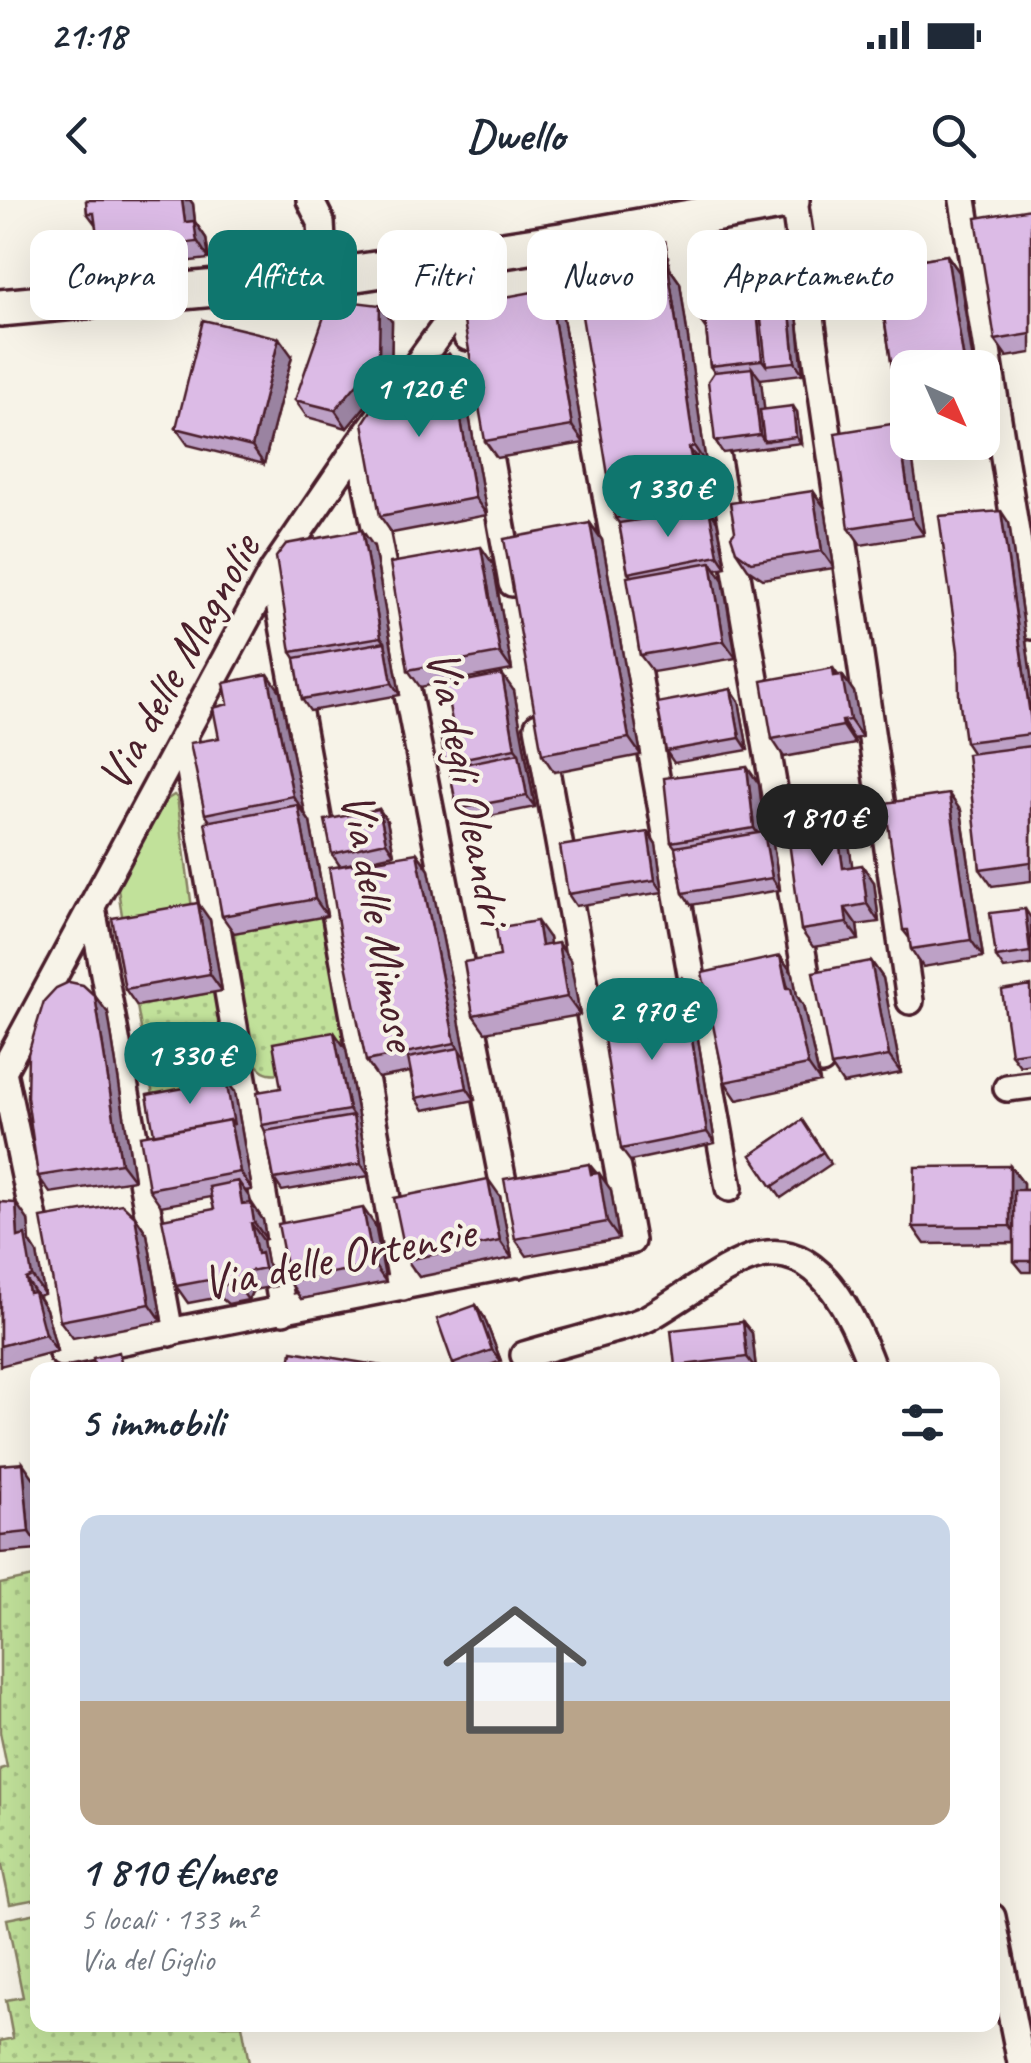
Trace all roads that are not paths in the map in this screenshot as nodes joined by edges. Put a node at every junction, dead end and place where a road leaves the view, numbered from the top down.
1 (310, 200) edge
2 (793, 200) edge
3 (963, 200) edge
4 (676, 222) junction
5 (321, 230) edge
6 (628, 230) edge
7 (208, 289) edge
8 (0, 308) edge
9 (449, 320) edge
10 (464, 320) edge
11 (575, 320) edge
12 (359, 444) junction
13 (273, 570) junction
14 (518, 616) edge
15 (1031, 626) edge
16 (532, 694) edge
17 (184, 736) junction
18 (92, 908) junction
19 (910, 1001) dead end
20 (821, 1061) edge
21 (1, 1076) edge
22 (728, 1188) dead end
23 (519, 1264) junction
24 (403, 1287) junction
25 (284, 1311) junction
26 (170, 1334) junction
27 (524, 1355) dead end
28 (871, 1362) edge
29 (1000, 1957) edge
30 (1021, 2063) edge

1 - 5 street
2 - 4 main road
2 - 19 street
3 - 15 street
4 - 6 main road
4 - 20 street
7 - 8 main road
9 - 12 street, Via delle Magnolie
10 - 14 street
11 - 22 street
12 - 13 street, Via delle Magnolie
12 - 23 street, Via degli Oleandri
13 - 17 street, Via delle Magnolie
13 - 24 street, Via delle Mimose
16 - 23 street, Via delle Ortensie
17 - 18 street, Via delle Magnolie
17 - 25 street
18 - 21 street, Via delle Magnolie
18 - 26 street
21 - 26 street, Via delle Ortensie
23 - 24 street, Via delle Ortensie
24 - 25 street, Via delle Ortensie
25 - 26 street, Via delle Ortensie
27 - 28 street
29 - 30 street

